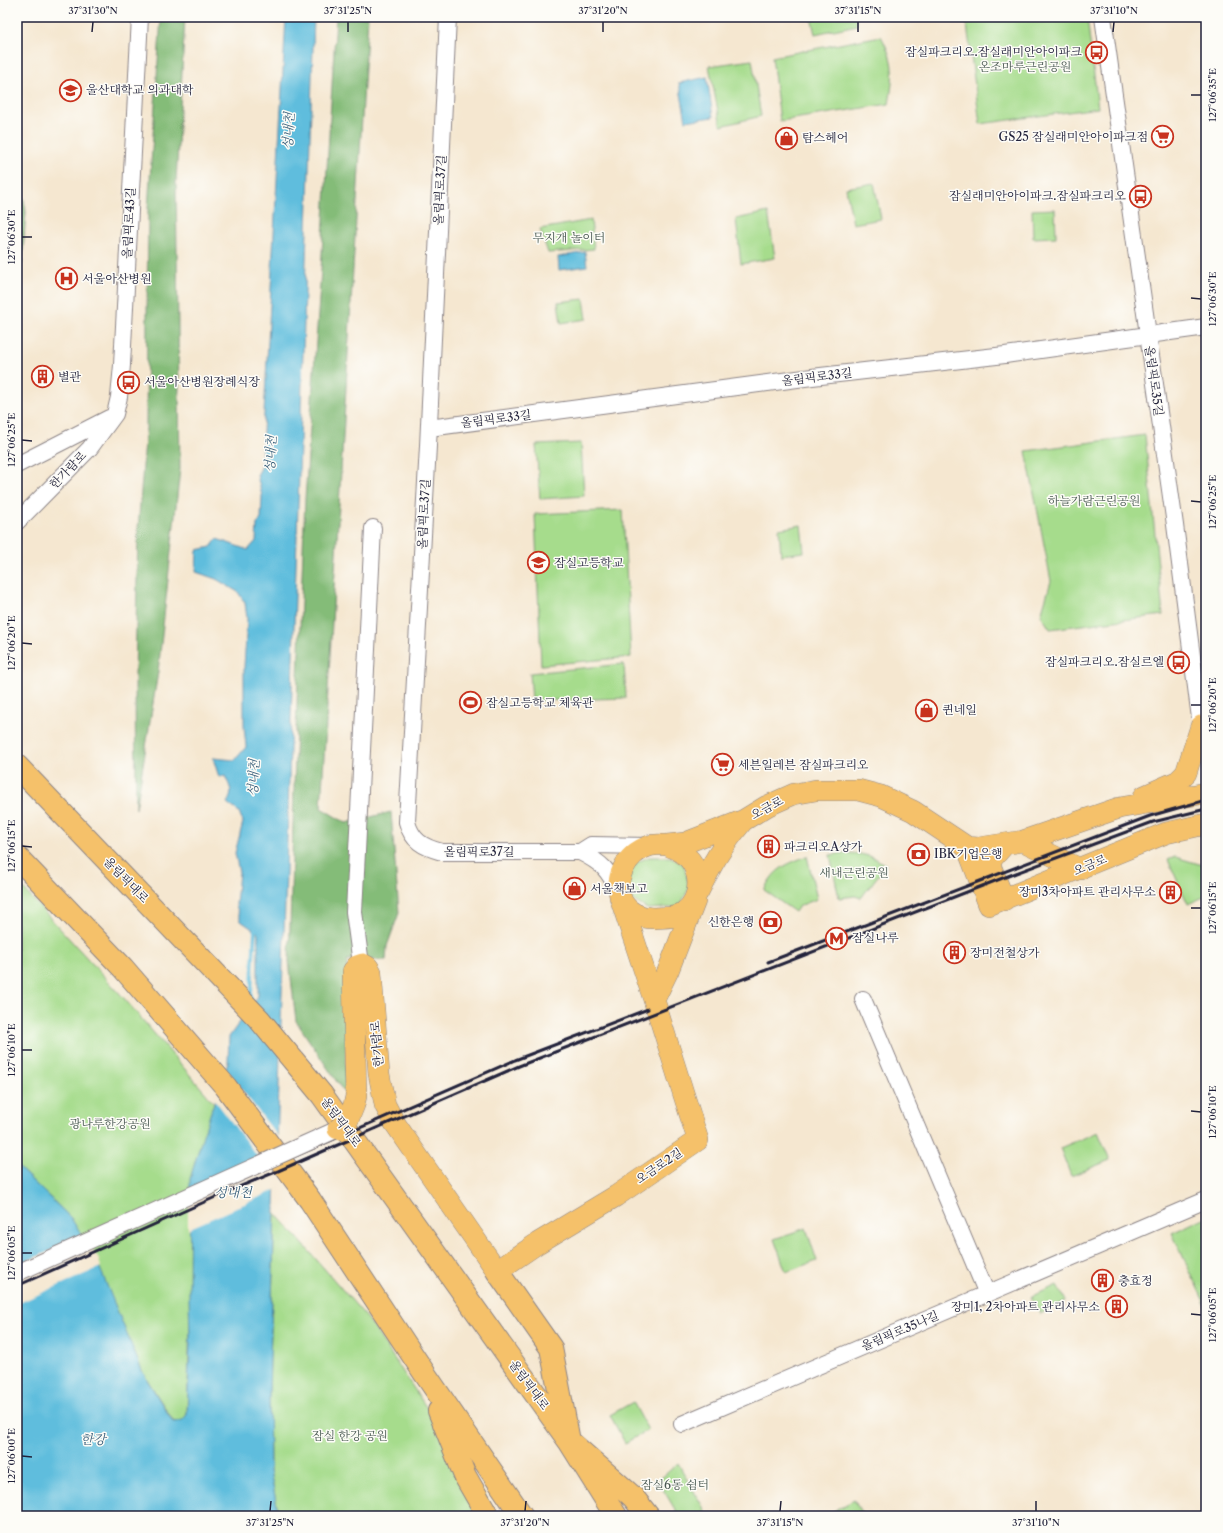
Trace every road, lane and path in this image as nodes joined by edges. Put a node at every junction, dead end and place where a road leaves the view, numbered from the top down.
1 (140, 17) edge
2 (448, 17) edge
3 (1103, 17) edge
4 (1206, 327) edge
5 (1148, 335) junction
6 (115, 414) junction
7 (429, 428) junction
8 (17, 465) edge
9 (17, 522) edge
10 (373, 528) dead end
11 (1203, 735) edge
12 (17, 766) edge
13 (1206, 793) edge
14 (1119, 808) junction
15 (744, 820) junction
16 (1206, 824) edge
17 (1166, 833) junction
18 (1206, 836) edge
19 (1014, 843) junction
20 (658, 846) junction
21 (967, 847) junction
22 (580, 852) junction
23 (17, 857) edge
24 (1080, 869) junction
25 (619, 895) junction
26 (696, 897) junction
27 (1004, 900) junction
28 (361, 964) junction
29 (863, 998) dead end
30 (654, 1000) junction
31 (343, 1125) joint
32 (1206, 1200) edge
33 (497, 1271) junction
34 (17, 1273) edge
35 (987, 1294) junction
36 (425, 1374) junction
37 (682, 1424) dead end
38 (569, 1441) junction
39 (488, 1516) edge
40 (522, 1516) edge
41 (616, 1516) edge
42 (648, 1516) edge

1 - 6 street, 올림픽로43길
2 - 7 street, 올림픽로37길
3 - 5 street, 올림픽로35길
4 - 5 street, 올림픽로33길
5 - 7 street, 올림픽로33길
5 - 11 street, 올림픽로35길
6 - 8 street
6 - 9 street, 한가람로
7 - 22 street, 올림픽로37길
10 - 28 street
11 - 14 main road
12 - 38 highway, 올림픽대로
13 - 14 main road
14 - 19 main road
15 - 20 main road
15 - 21 main road, 오금로
15 - 26 main road
16 - 17 main road, 오금로
17 - 18 main road
17 - 24 main road, 오금로
19 - 21 main road
19 - 24 main road
19 - 27 main road
20 - 22 street
20 - 25 main road
20 - 26 main road
21 - 27 main road, 오금로
22 - 25 street
23 - 36 highway
24 - 27 main road, 오금로
25 - 26 main road
25 - 30 main road
26 - 30 main road
28 - 31 main road, 한가람로
28 - 33 main road, 한가람로
29 - 35 street
30 - 33 main road, 오금로2길
31 - 34 street, bridge
32 - 35 street, 올림픽로35나길
33 - 38 highway
35 - 37 street, 올림픽로35나길
36 - 39 highway
36 - 40 highway
38 - 41 highway, 올림픽대로
38 - 42 highway

